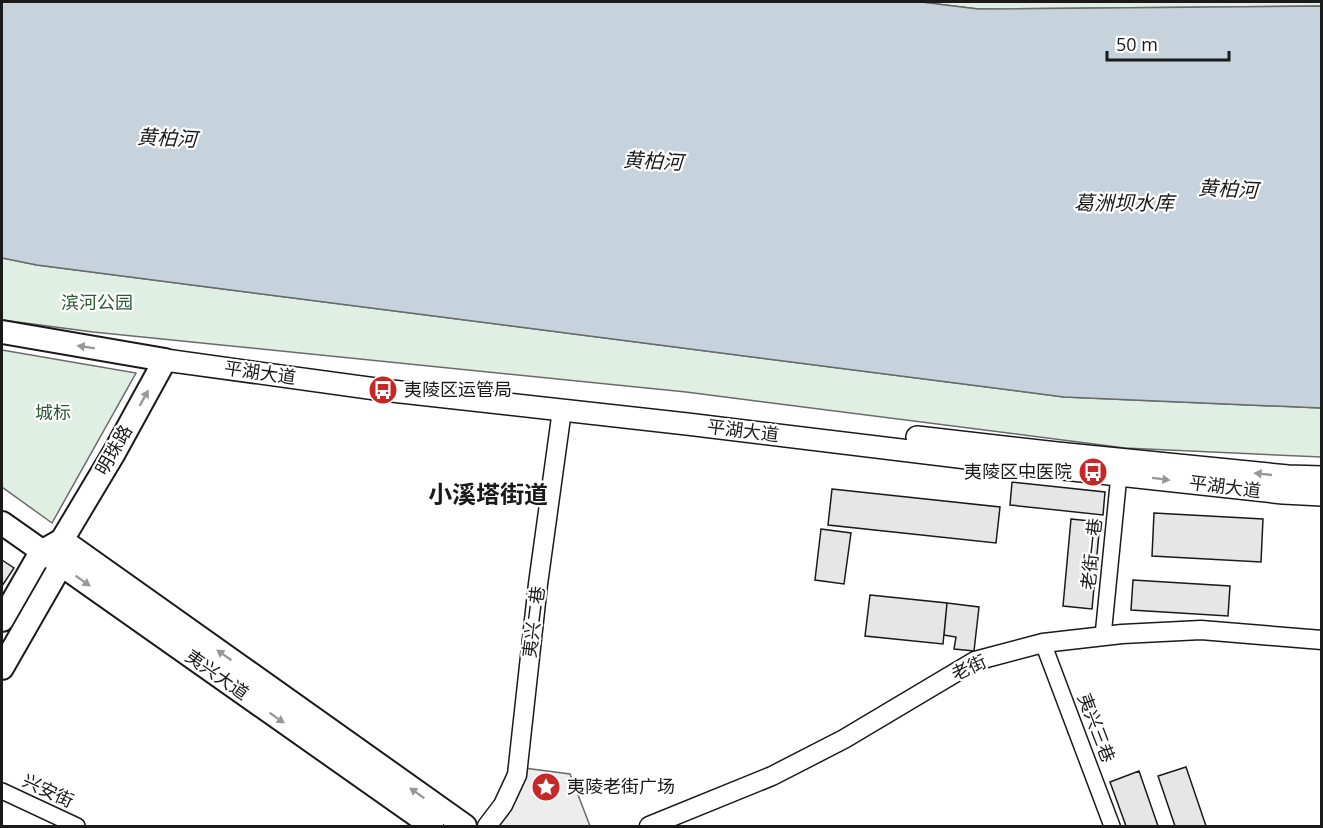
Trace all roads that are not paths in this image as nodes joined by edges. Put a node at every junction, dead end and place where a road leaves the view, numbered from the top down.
1 (2, 332) edge
2 (165, 360) junction
3 (562, 410) junction
4 (1119, 475) junction
5 (1322, 477) edge
6 (1322, 495) edge
7 (2, 523) edge
8 (62, 540) junction
9 (41, 552) junction
10 (61, 565) junction
11 (2, 620) edge
12 (1103, 636) junction
13 (1322, 640) edge
14 (1043, 643) junction
15 (2, 669) edge
16 (2, 791) edge
17 (77, 826) edge
18 (432, 826) edge
19 (465, 826) edge
20 (488, 826) edge
21 (649, 826) edge
22 (1112, 826) edge

2 -> 1 main road, 平湖大道
2 - 3 main road, 平湖大道
5 -> 2 main road, 平湖大道
8 -> 2 main road, 明珠路
3 - 4 main road, 平湖大道
3 - 20 street, 夷兴二巷
4 -> 6 main road, 平湖大道
4 - 12 street, 老街一巷
7 - 9 main road, 夷兴大道
8 - 9 main road, 明珠路
8 - 10 main road, 明珠路
19 -> 8 main road, 夷兴大道
9 - 10 main road, 夷兴大道
9 - 11 main road
10 - 15 main road, 明珠路
10 -> 18 main road, 夷兴大道
12 - 13 street, 老街
12 - 14 street, 老街
14 - 21 street, 老街
14 - 22 street, 夷兴三巷
16 - 17 street, 兴安街

